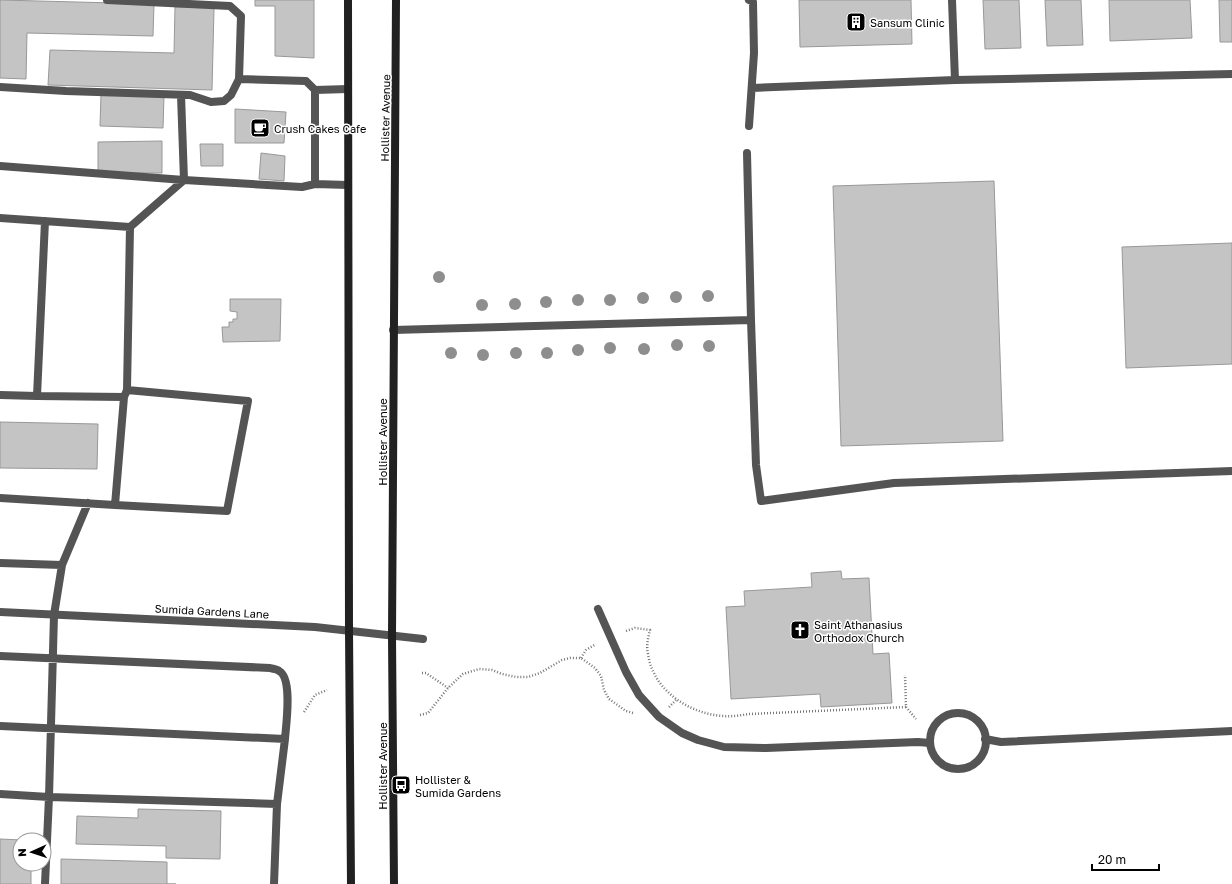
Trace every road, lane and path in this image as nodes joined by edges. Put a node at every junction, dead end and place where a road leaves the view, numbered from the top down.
1 (107, 0) edge
2 (348, 0) edge
3 (396, 0) edge
4 (749, 0) edge
5 (952, 0) edge
6 (1232, 74) edge
7 (239, 79) junction
8 (955, 80) junction
9 (0, 87) edge
10 (752, 88) junction
11 (315, 90) junction
12 (348, 90) junction
13 (181, 95) junction
14 (749, 126) dead end
15 (747, 153) dead end
16 (0, 166) edge
17 (184, 180) junction
18 (315, 184) junction
19 (348, 185) junction
20 (0, 218) edge
21 (45, 221) junction
22 (130, 226) junction
23 (750, 320) junction
24 (393, 330) junction
25 (126, 393) junction
26 (0, 395) edge
27 (37, 396) junction
28 (1232, 471) edge
29 (0, 498) edge
30 (88, 503) junction
31 (115, 505) junction
32 (0, 563) edge
33 (62, 565) junction
34 (598, 609) dead end
35 (0, 612) edge
36 (54, 615) junction
37 (348, 631) junction
38 (626, 631) dead end
39 (392, 636) junction
40 (423, 638) dead end
41 (596, 644) dead end
42 (0, 656) edge
43 (53, 658) junction
44 (581, 658) junction
45 (422, 673) dead end
46 (905, 675) dead end
47 (448, 688) junction
48 (676, 700) junction
49 (906, 707) junction
50 (668, 708) dead end
51 (420, 715) dead end
52 (638, 717) dead end
53 (916, 719) dead end
54 (0, 726) edge
55 (51, 728) junction
56 (1232, 731) edge
57 (285, 739) junction
58 (985, 739) junction
59 (930, 744) junction
60 (0, 794) edge
61 (49, 796) junction
62 (277, 804) junction
63 (45, 884) edge
64 (274, 884) edge
65 (351, 884) edge
66 (394, 884) edge

1 - 7 street
2 - 12 main road
3 - 24 main road, Hollister Avenue
4 - 10 street
5 - 8 street
6 - 8 street
7 - 11 street
7 - 13 street
8 - 10 street
9 - 13 street
10 - 14 street
11 - 12 street
11 - 18 street
12 - 19 main road
13 - 17 street
15 - 23 street
16 - 17 street
17 - 18 street
17 - 22 street
18 - 19 street
19 - 37 main road
20 - 21 street
21 - 22 street
21 - 27 street
22 - 25 street
23 - 24 street
23 - 28 street
24 - 39 main road, Hollister Avenue
25 - 27 street
25 - 31 street
25 - 31 street
26 - 27 street
29 - 30 street
30 - 31 street
30 - 33 street
32 - 33 street
33 - 36 street
34 - 59 street
35 - 36 street, Sumida Gardens Lane
36 - 37 street, Sumida Gardens Lane
36 - 43 street
37 - 39 street, Sumida Gardens Lane
37 - 65 main road
38 - 48 path
39 - 40 street, Sumida Gardens Lane
39 - 66 main road, Hollister Avenue
41 - 44 path
42 - 43 street
43 - 55 street
43 - 57 street
44 - 47 path
44 - 52 path
45 - 47 path
46 - 49 path
47 - 51 path
48 - 49 path
48 - 50 path
49 - 53 path
54 - 55 street
55 - 57 street
55 - 61 street
56 - 58 street
57 - 62 street
58 - 59 street
58 - 59 street
60 - 61 street
61 - 62 street
61 - 63 street
62 - 64 street

